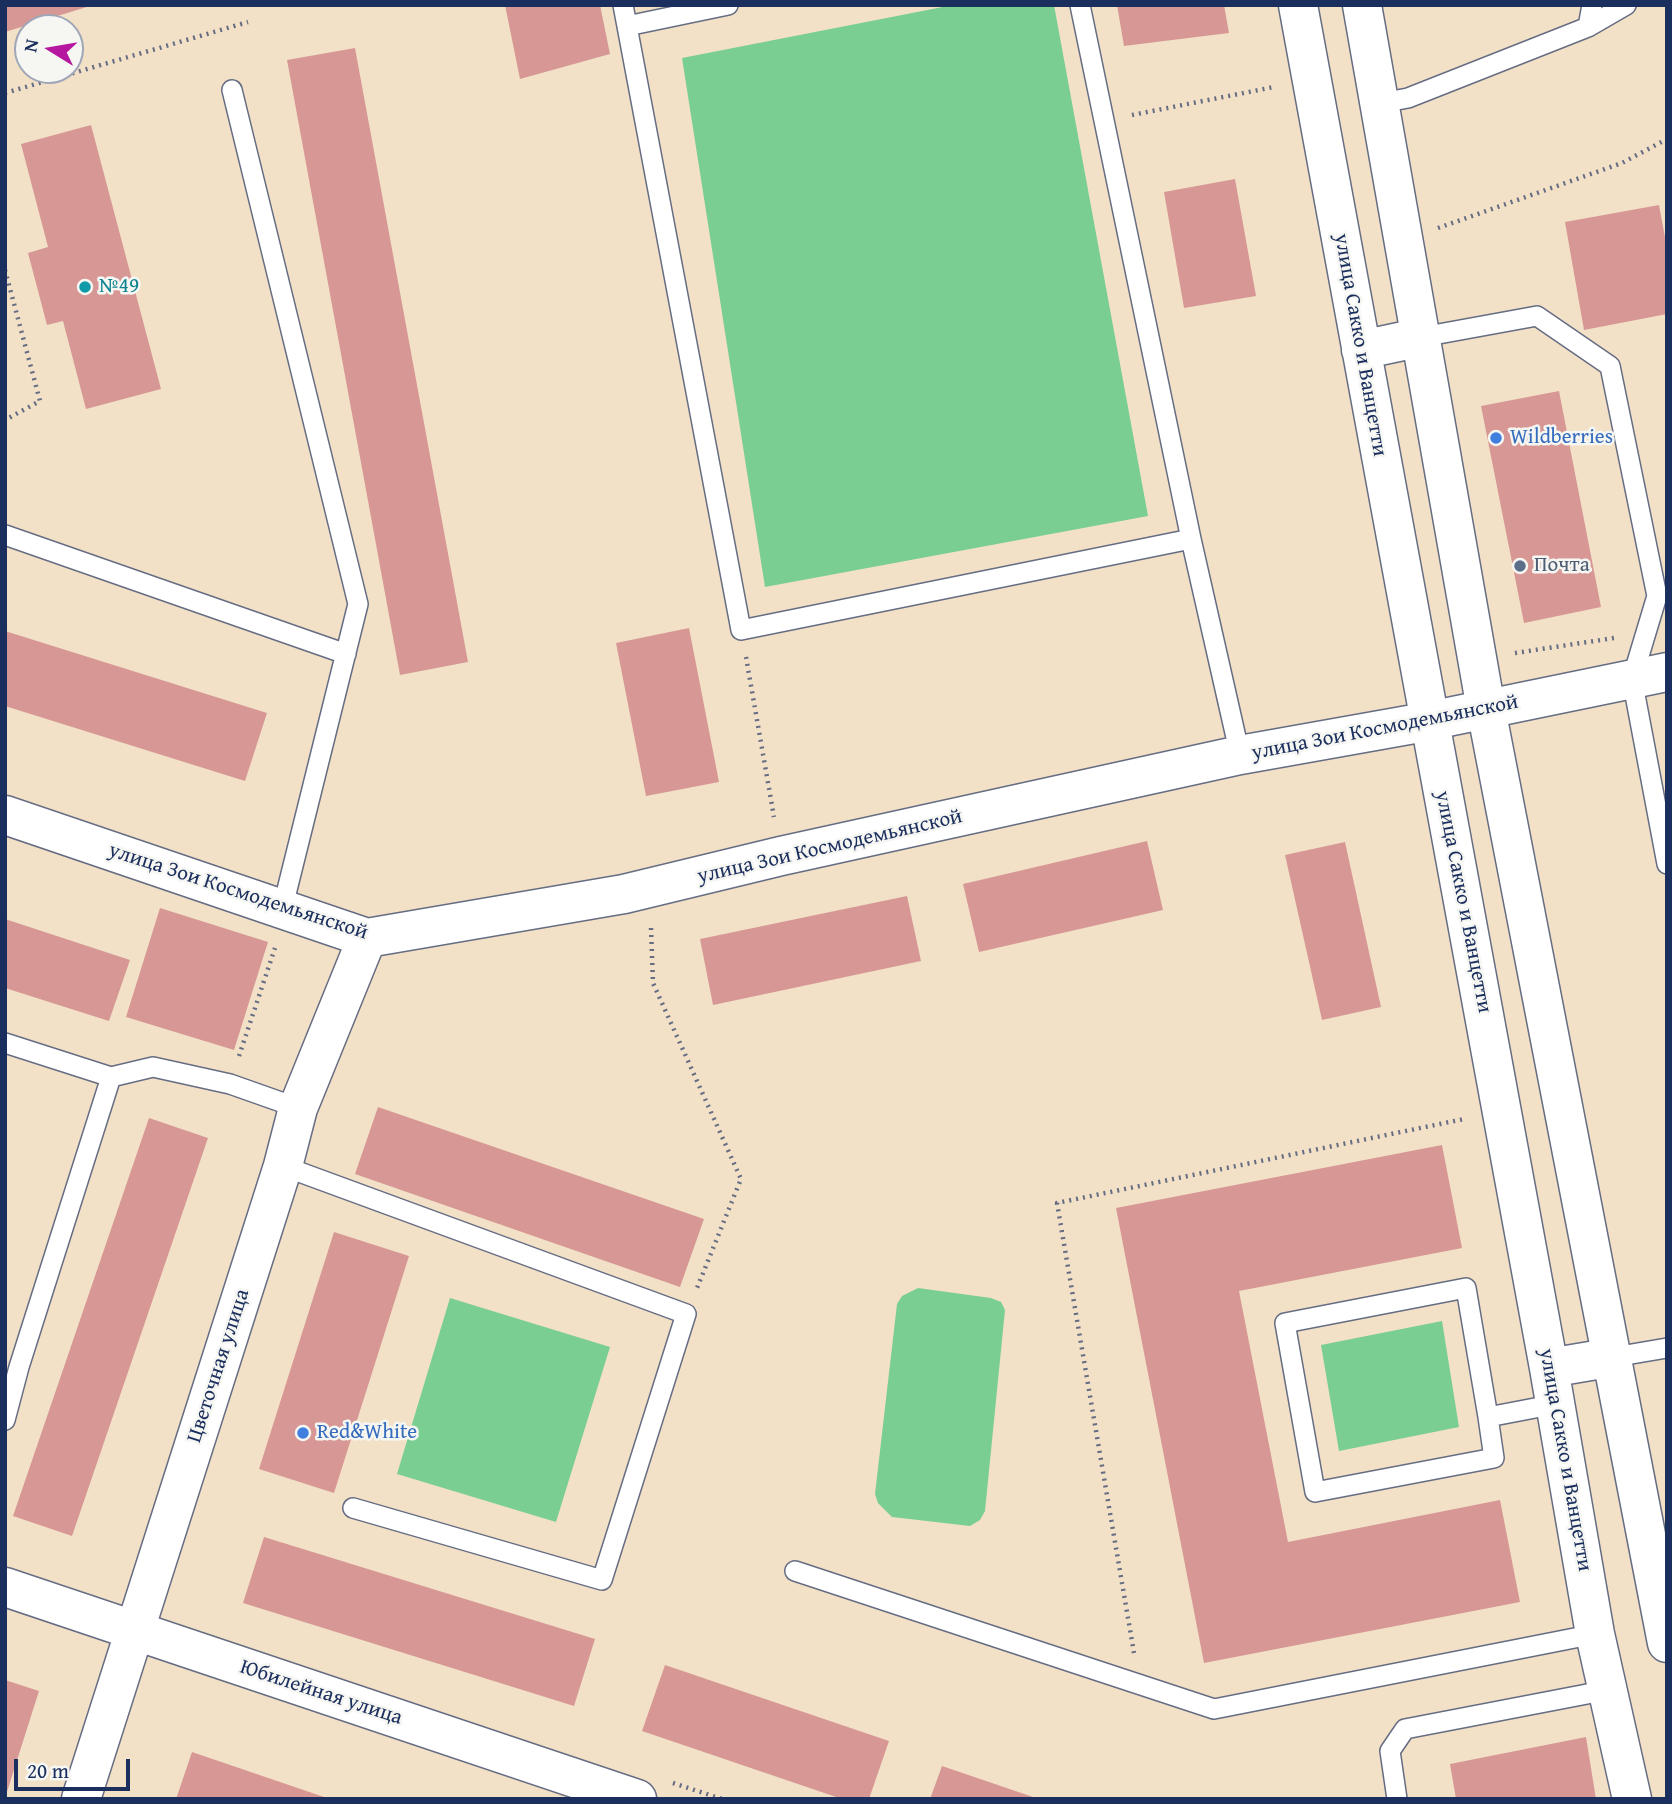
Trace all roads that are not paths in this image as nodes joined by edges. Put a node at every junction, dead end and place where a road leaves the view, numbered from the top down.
1 (623, 5) edge
2 (728, 5) edge
3 (1080, 5) edge
4 (1298, 5) edge
5 (1362, 5) edge
6 (1592, 5) edge
7 (1626, 5) edge
8 (627, 26) junction
9 (1588, 27) junction
10 (232, 90) dead end
11 (1381, 103) junction
12 (1422, 337) junction
13 (1361, 350) junction
14 (5, 535) edge
15 (1191, 539) junction
16 (346, 654) junction
17 (1649, 675) edge
18 (1486, 709) junction
19 (1429, 721) junction
20 (1240, 755) junction
21 (5, 815) edge
22 (1667, 864) edge
23 (279, 927) junction
24 (367, 937) junction
25 (5, 1044) edge
26 (111, 1077) junction
27 (298, 1108) junction
28 (283, 1166) junction
29 (1667, 1348) edge
30 (1614, 1357) junction
31 (12, 1365) edge
32 (1553, 1386) junction
33 (1488, 1417) junction
34 (5, 1420) edge
35 (353, 1508) dead end
36 (795, 1571) dead end
37 (5, 1587) edge
38 (133, 1631) junction
39 (1595, 1634) junction
40 (1667, 1643) edge
41 (1608, 1690) junction
42 (587, 1791) edge
43 (81, 1799) edge
44 (637, 1799) edge
45 (1397, 1799) edge
46 (1632, 1799) edge

1 - 8 lane
2 - 8 lane
3 - 15 lane
4 - 13 street, улица Сакко и Ванцетти
5 - 11 street
6 - 9 lane
7 - 9 lane
8 - 15 lane
9 - 11 lane
10 - 16 lane
11 - 12 street
12 - 13 street
12 - 17 lane
12 - 18 street
13 - 19 street, улица Сакко и Ванцетти
14 - 16 lane
15 - 20 lane
16 - 23 lane
17 - 18 street, улица Зои Космодемьянской
17 - 22 lane
18 - 19 street, улица Зои Космодемьянской
18 - 30 street
19 - 20 street, улица Зои Космодемьянской
19 - 32 street, улица Сакко и Ванцетти
20 - 24 street, улица Зои Космодемьянской
21 - 23 street, улица Зои Космодемьянской
23 - 24 street, улица Зои Космодемьянской
24 - 27 street, Цветочная улица
25 - 26 lane
26 - 27 lane
26 - 31 lane
27 - 28 street, Цветочная улица
28 - 35 lane
28 - 38 street, Цветочная улица
29 - 30 lane
30 - 32 street
30 - 40 street
31 - 34 lane
32 - 33 lane
32 - 39 street, улица Сакко и Ванцетти
33 - 33 lane
36 - 39 lane
37 - 38 street, Юбилейная улица
38 - 42 street, Юбилейная улица
38 - 43 street, Цветочная улица
39 - 41 street, улица Сакко и Ванцетти
41 - 45 lane
41 - 46 street, улица Сакко и Ванцетти
42 - 44 street, Юбилейная улица

